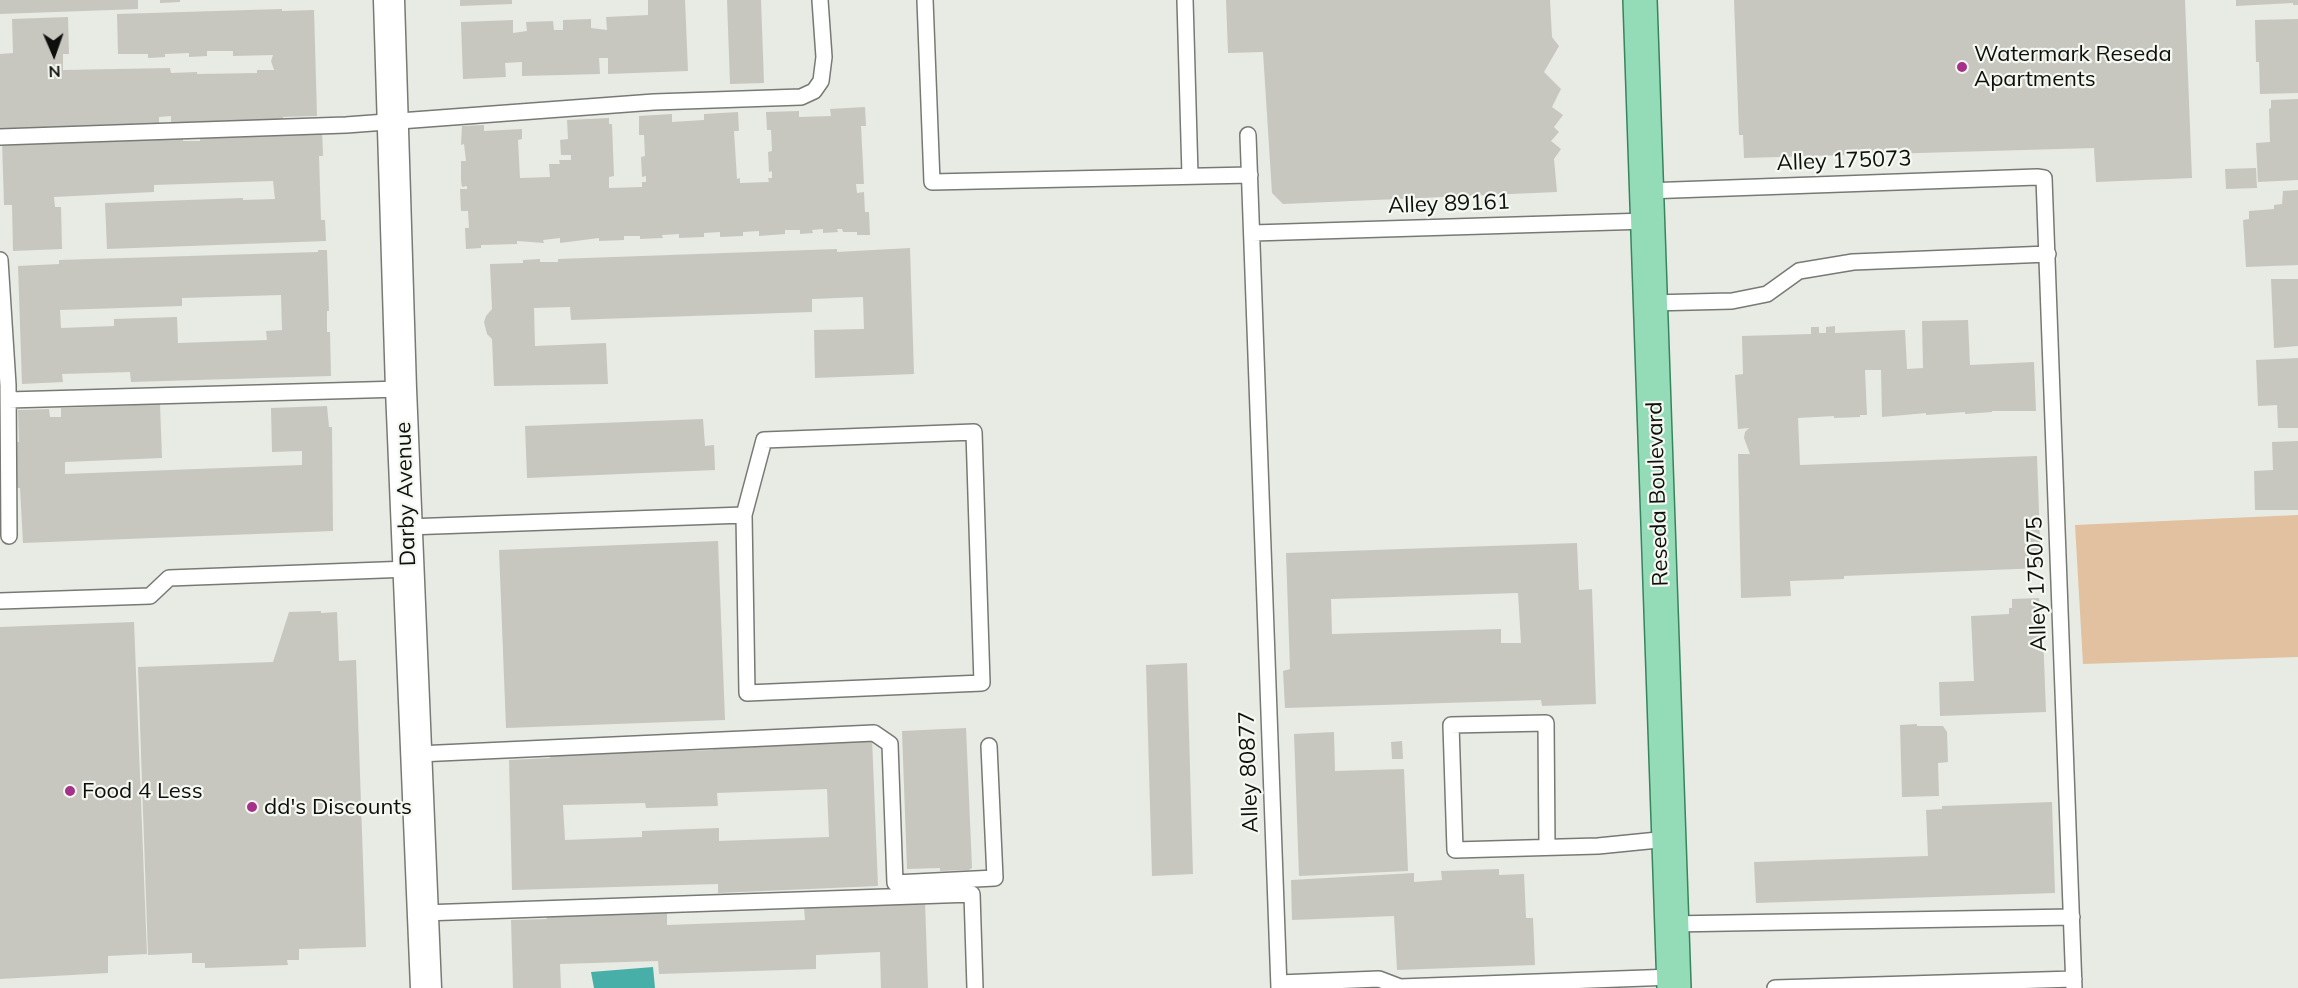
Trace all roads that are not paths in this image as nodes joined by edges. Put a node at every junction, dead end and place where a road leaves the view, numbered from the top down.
1 (389, 0) edge
2 (820, 0) edge
3 (925, 0) edge
4 (1185, 0) edge
5 (1640, 0) edge
6 (394, 122) junction
7 (1248, 135) dead end
8 (0, 137) edge
9 (1190, 175) junction
10 (1250, 175) junction
11 (2044, 178) joint
12 (1647, 206) junction
13 (1253, 238) junction
14 (2048, 254) junction
15 (0, 260) edge
16 (1651, 303) junction
17 (401, 389) junction
18 (8, 400) junction
19 (744, 516) junction
20 (407, 527) junction
21 (9, 536) dead end
22 (409, 568) junction
23 (0, 601) edge
24 (989, 746) dead end
25 (418, 754) junction
26 (1668, 839) junction
27 (1547, 846) junction
28 (423, 914) junction
29 (2072, 917) junction
30 (1671, 924) junction
31 (1673, 983) edge
32 (2074, 983) edge
33 (1279, 985) edge
34 (426, 988) edge
35 (975, 988) edge
36 (1775, 988) edge

1 - 6 street, Darby Avenue
2 - 6 lane
3 - 9 lane
4 - 9 lane
5 - 12 main road, Reseda Boulevard
6 - 8 lane
6 - 17 street, Darby Avenue
7 - 10 lane, Alley 80877
9 - 10 lane
10 - 13 lane, Alley 80877
11 - 12 lane, Alley 175073
11 - 14 lane, Alley 175075
12 - 13 lane, Alley 89161
12 - 16 main road, Reseda Boulevard
13 - 33 lane, Alley 80877
14 - 16 lane
14 - 29 lane, Alley 175075
15 - 18 lane
16 - 26 main road, Reseda Boulevard
17 - 18 lane
17 - 20 street, Darby Avenue
18 - 21 lane
19 - 19 lane
19 - 20 lane
20 - 22 street, Darby Avenue
22 - 23 lane
22 - 25 street, Darby Avenue
24 - 25 lane
25 - 28 street, Darby Avenue
26 - 27 lane
26 - 30 main road, Reseda Boulevard
27 - 27 lane
28 - 34 street, Darby Avenue
28 - 35 lane
29 - 30 lane
29 - 32 lane, Alley 175075
30 - 31 main road, Reseda Boulevard
31 - 33 lane
32 - 36 lane

